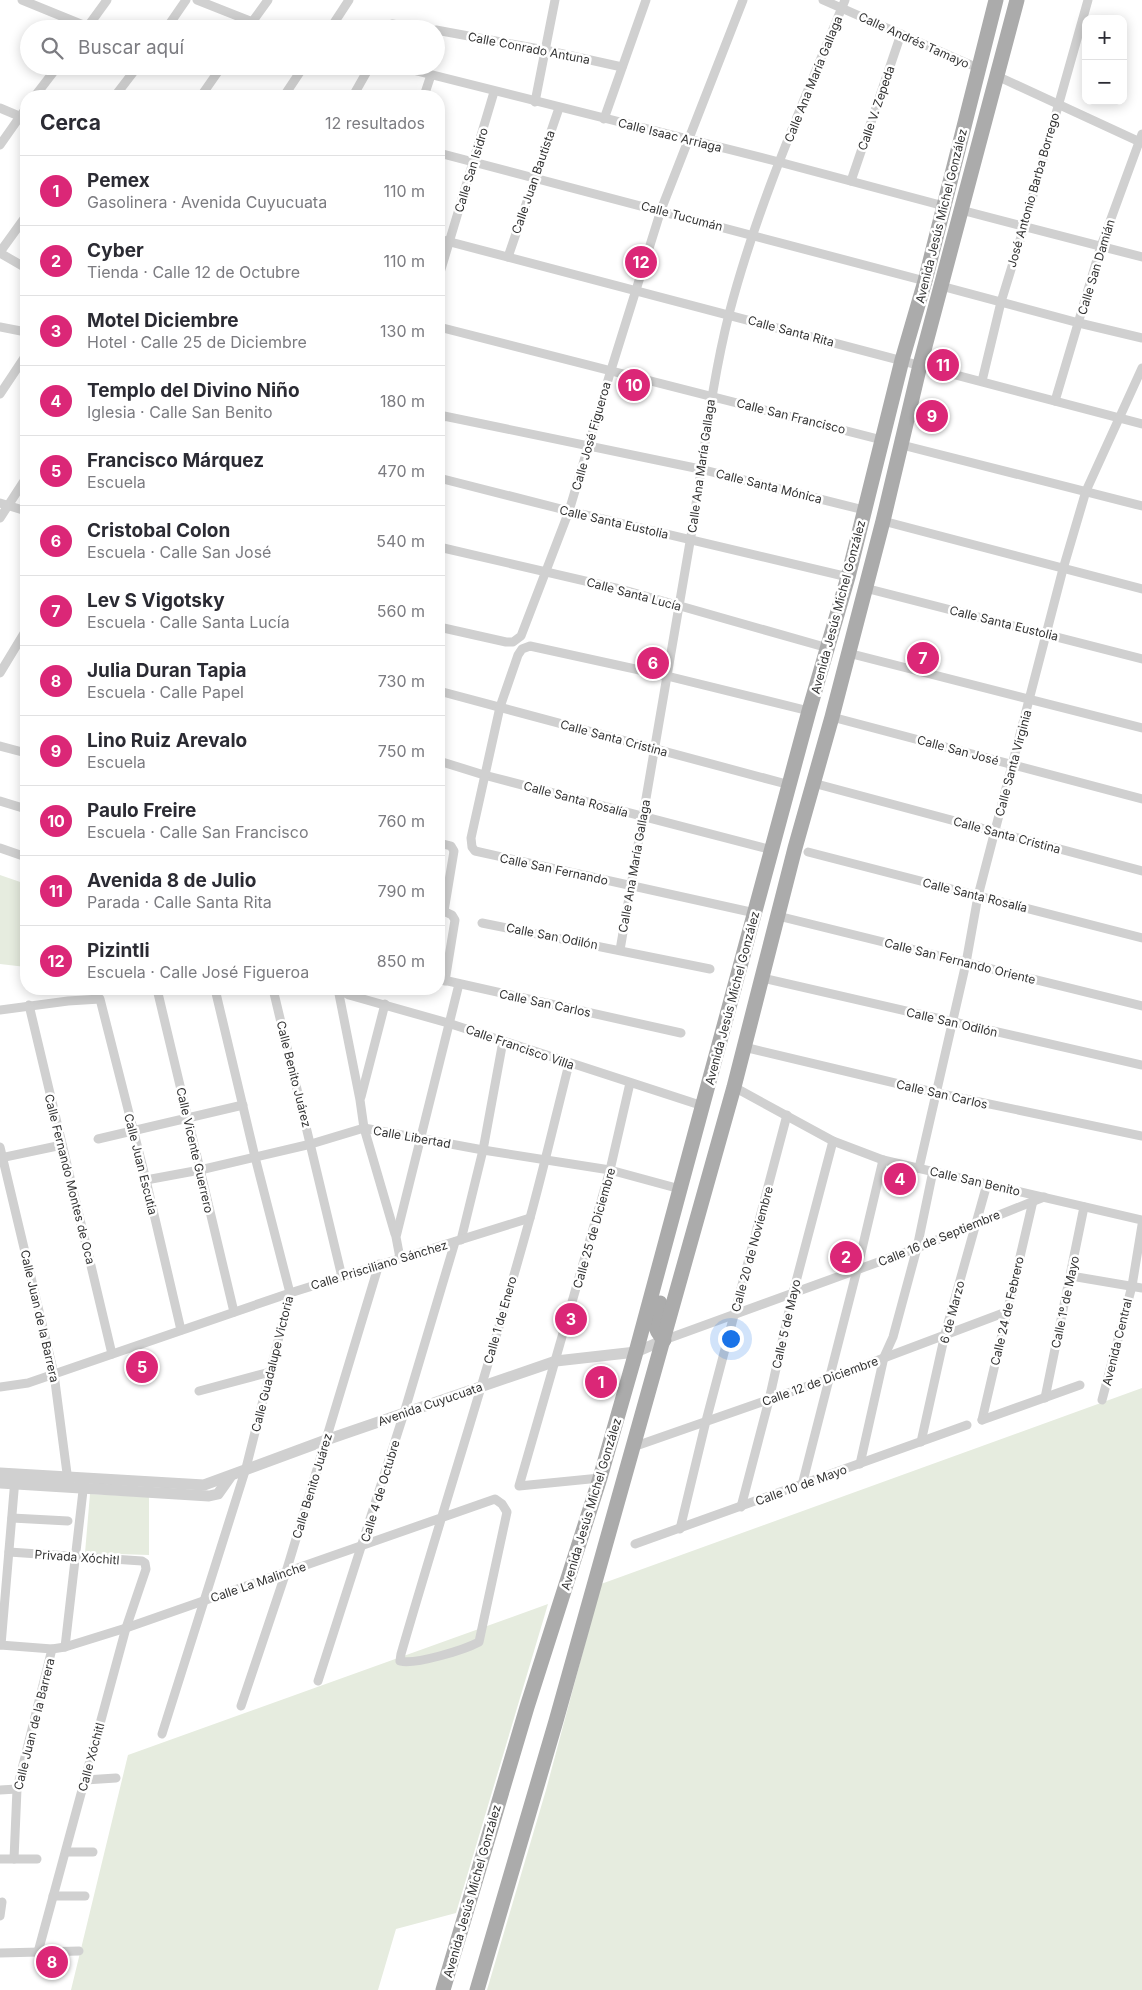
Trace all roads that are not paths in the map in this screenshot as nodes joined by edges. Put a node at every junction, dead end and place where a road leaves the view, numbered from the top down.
1 (22, 0) edge
2 (107, 0) edge
3 (186, 0) edge
4 (197, 0) edge
5 (268, 0) edge
6 (349, 0) edge
7 (555, 0) edge
8 (646, 0) edge
9 (743, 0) edge
10 (823, 0) edge
11 (996, 0) edge
12 (1017, 0) edge
13 (1088, 0) edge
14 (843, 4) edge
15 (69, 20) edge
16 (93, 20) edge
17 (172, 20) edge
18 (238, 20) edge
19 (254, 20) edge
20 (336, 20) edge
21 (445, 32) edge
22 (901, 34) junction
23 (545, 50) junction
24 (622, 67) junction
25 (978, 68) junction
26 (51, 75) edge
27 (131, 75) edge
28 (215, 75) edge
29 (298, 75) edge
30 (365, 75) edge
31 (431, 75) joint
32 (997, 76) junction
33 (40, 90) edge
34 (120, 90) edge
35 (204, 90) edge
36 (288, 90) edge
37 (356, 90) edge
38 (426, 90) edge
39 (494, 92) junction
40 (535, 102) junction
41 (1058, 104) junction
42 (0, 108) edge
43 (559, 108) junction
44 (20, 116) edge
45 (604, 119) junction
46 (20, 121) edge
47 (1141, 139) edge
48 (689, 140) junction
49 (0, 145) edge
50 (445, 155) edge
51 (473, 162) junction
52 (779, 162) junction
53 (535, 178) junction
54 (852, 182) junction
55 (944, 206) junction
56 (661, 210) junction
57 (961, 210) junction
58 (20, 225) edge
59 (1024, 227) junction
60 (753, 235) junction
61 (445, 241) edge
62 (449, 242) junction
63 (1101, 246) junction
64 (0, 253) edge
65 (445, 256) edge
66 (508, 257) junction
67 (1142, 257) edge
68 (20, 265) edge
69 (925, 281) junction
70 (941, 286) junction
71 (637, 290) junction
72 (1001, 302) junction
73 (729, 314) junction
74 (1079, 323) junction
75 (0, 327) edge
76 (445, 329) edge
77 (20, 331) edge
78 (1142, 338) edge
79 (902, 360) junction
80 (20, 364) edge
81 (920, 365) junction
82 (1142, 368) edge
83 (610, 370) junction
84 (982, 381) junction
85 (0, 394) edge
86 (711, 396) junction
87 (1055, 401) junction
88 (445, 416) edge
89 (1119, 418) junction
90 (1142, 424) edge
91 (882, 440) junction
92 (590, 445) junction
93 (902, 445) junction
94 (700, 469) junction
95 (445, 480) edge
96 (20, 485) edge
97 (1086, 491) junction
98 (4, 504) edge
99 (1142, 506) edge
100 (20, 509) edge
101 (864, 510) junction
102 (569, 512) junction
103 (0, 518) edge
104 (883, 520) junction
105 (690, 540) junction
106 (445, 548) edge
107 (1063, 569) junction
108 (547, 571) junction
109 (848, 577) junction
110 (865, 588) junction
111 (1142, 589) edge
112 (678, 606) junction
113 (445, 628) edge
114 (1046, 634) junction
115 (20, 640) edge
116 (828, 648) junction
117 (848, 653) junction
118 (1142, 659) edge
119 (0, 673) edge
120 (667, 676) junction
121 (445, 693) edge
122 (1030, 699) junction
123 (500, 708) junction
124 (809, 711) junction
125 (832, 717) junction
126 (1142, 728) edge
127 (0, 746) edge
128 (654, 749) junction
129 (20, 751) edge
130 (445, 763) edge
131 (1013, 765) junction
132 (484, 776) junction
133 (814, 784) junction
134 (790, 785) junction
135 (1142, 799) edge
136 (0, 801) edge
137 (20, 808) edge
138 (643, 817) junction
139 (994, 831) junction
140 (445, 845) edge
141 (0, 848) edge
142 (772, 850) junction
143 (808, 852) dead end
144 (20, 856) edge
145 (1142, 871) edge
146 (631, 886) junction
147 (445, 893) edge
148 (978, 896) junction
149 (445, 912) edge
150 (755, 913) junction
151 (778, 916) junction
152 (482, 923) dead end
153 (1142, 938) edge
154 (620, 950) junction
155 (966, 963) junction
156 (445, 967) edge
157 (710, 969) dead end
158 (762, 978) junction
159 (445, 981) edge
160 (459, 984) junction
161 (159, 995) edge
162 (216, 995) edge
163 (274, 995) edge
164 (339, 995) edge
165 (349, 995) edge
166 (385, 1004) junction
167 (28, 1005) junction
168 (1142, 1006) edge
169 (0, 1010) edge
170 (951, 1022) junction
171 (448, 1023) junction
172 (681, 1033) dead end
173 (503, 1041) junction
174 (744, 1047) junction
175 (569, 1064) junction
176 (1142, 1065) edge
177 (630, 1084) junction
178 (734, 1086) junction
179 (937, 1093) junction
180 (360, 1100) junction
181 (243, 1106) junction
182 (703, 1106) junction
183 (787, 1115) junction
184 (188, 1119) junction
185 (364, 1128) junction
186 (132, 1132) junction
187 (1142, 1136) edge
188 (419, 1137) junction
189 (98, 1139) dead end
190 (833, 1141) junction
191 (311, 1144) junction
192 (62, 1146) junction
193 (0, 1147) edge
194 (483, 1150) junction
195 (255, 1157) junction
196 (1, 1158) edge
197 (545, 1158) junction
198 (883, 1160) junction
199 (920, 1168) junction
200 (200, 1170) junction
201 (610, 1170) junction
202 (933, 1171) junction
203 (146, 1180) junction
204 (987, 1184) junction
205 (680, 1189) junction
206 (1044, 1197) junction
207 (1033, 1202) junction
208 (1084, 1206) junction
209 (530, 1218) junction
210 (1142, 1220) edge
211 (976, 1223) junction
212 (1142, 1224) edge
213 (669, 1228) junction
214 (396, 1237) junction
215 (458, 1241) junction
216 (917, 1248) junction
217 (400, 1258) junction
218 (379, 1264) junction
219 (857, 1270) junction
220 (342, 1276) junction
221 (1071, 1276) junction
222 (1132, 1286) junction
223 (1142, 1288) edge
224 (290, 1293) junction
225 (793, 1293) junction
226 (234, 1312) junction
227 (1006, 1312) junction
228 (735, 1315) junction
229 (181, 1330) junction
230 (946, 1334) junction
231 (664, 1340) junction
232 (636, 1352) junction
233 (112, 1354) junction
234 (884, 1357) junction
235 (556, 1362) junction
236 (270, 1372) junction
237 (54, 1374) junction
238 (828, 1379) junction
239 (1080, 1385) dead end
240 (481, 1386) junction
241 (0, 1387) edge
242 (199, 1391) dead end
243 (1045, 1398) junction
244 (769, 1400) junction
245 (1102, 1400) dead end
246 (404, 1413) junction
247 (706, 1421) junction
248 (967, 1425) dead end
249 (638, 1427) junction
250 (326, 1440) junction
251 (921, 1442) junction
252 (632, 1447) junction
253 (860, 1464) junction
254 (246, 1468) junction
255 (0, 1473) edge
256 (600, 1478) junction
257 (15, 1479) junction
258 (68, 1481) junction
259 (84, 1482) junction
260 (0, 1483) edge
261 (802, 1485) junction
262 (741, 1507) junction
263 (12, 1518) junction
264 (68, 1520) dead end
265 (440, 1520) junction
266 (680, 1529) junction
267 (635, 1544) dead end
268 (362, 1546) junction
269 (9, 1552) junction
270 (76, 1556) junction
271 (145, 1563) joint
272 (286, 1572) junction
273 (203, 1601) junction
274 (126, 1628) junction
275 (0, 1645) edge
276 (65, 1647) junction
277 (52, 1649) junction
278 (400, 1661) joint
279 (318, 1681) dead end
280 (241, 1706) dead end
281 (162, 1734) dead end
282 (116, 1778) dead end
283 (85, 1780) junction
284 (0, 1790) edge
285 (17, 1790) junction
286 (66, 1852) junction
287 (93, 1852) dead end
288 (0, 1859) edge
289 (14, 1859) junction
290 (37, 1859) dead end
291 (54, 1896) junction
292 (85, 1896) dead end
293 (2, 1902) dead end
294 (0, 1916) edge
295 (79, 1951) dead end
296 (38, 1952) junction
297 (0, 1953) edge
298 (444, 1990) edge
299 (477, 1990) edge

1 - 15 street
2 - 16 street
3 - 17 street
4 - 18 street
5 - 19 street
6 - 20 street
7 - 23 street
8 - 24 street
9 - 48 street, Calle José Figueroa
10 - 14 street, Calle Andrés Tamayo
11 - 25 main road, Avenida Jesús Michel González
12 - 32 main road, Avenida Jesús Michel González
13 - 41 street, José Antonio Barba Borrego
14 - 22 street, Calle Andrés Tamayo
14 - 52 street, Calle Ana María Gallaga
21 - 23 street, Calle Conrado Antuna
22 - 25 street, Calle Andrés Tamayo
22 - 54 street, Calle V. Zepeda
23 - 24 street, Calle Conrado Antuna
23 - 40 street
24 - 45 street
25 - 55 main road, Avenida Jesús Michel González
26 - 33 street
27 - 34 street
28 - 35 street
29 - 36 street
30 - 37 street
31 - 38 street
31 - 39 street, Calle Isaac Arriaga
32 - 41 street
32 - 57 main road, Avenida Jesús Michel González
39 - 40 street, Calle Isaac Arriaga
39 - 51 street, Calle San Isidro
40 - 43 street, Calle Isaac Arriaga
41 - 47 street
41 - 59 street, José Antonio Barba Borrego
42 - 44 street
43 - 45 street, Calle Isaac Arriaga
43 - 53 street, Calle Juan Bautista
45 - 48 street, Calle Isaac Arriaga
46 - 49 street
47 - 63 street, Calle San Damián
48 - 52 street, Calle Isaac Arriaga
48 - 56 street, Calle José Figueroa
50 - 51 street, Calle Tucumán
51 - 53 street, Calle Tucumán
51 - 62 street, Calle San Isidro
52 - 54 street, Calle Isaac Arriaga
52 - 60 street, Calle Ana María Gallaga
53 - 56 street, Calle Tucumán
53 - 66 street, Calle Juan Bautista
54 - 55 street, Calle Isaac Arriaga
55 - 69 main road, Avenida Jesús Michel González
56 - 60 street, Calle Tucumán
56 - 71 street, Calle José Figueroa
57 - 59 street
57 - 70 main road, Avenida Jesús Michel González
58 - 64 street
59 - 63 street
59 - 72 street, José Antonio Barba Borrego
60 - 69 street, Calle Tucumán
60 - 73 street, Calle Ana María Gallaga
61 - 62 street, Calle Santa Rita
62 - 65 street, Calle San Isidro
62 - 66 street, Calle Santa Rita
63 - 67 street
63 - 74 street, Calle San Damián
64 - 68 street
66 - 71 street, Calle Santa Rita
69 - 79 main road, Avenida Jesús Michel González
70 - 72 street
70 - 81 main road, Avenida Jesús Michel González
71 - 73 street, Calle Santa Rita
71 - 83 street, Calle José Figueroa
72 - 74 street
72 - 84 street, José Antonio Barba Borrego
73 - 79 street, Calle Santa Rita
73 - 86 street, Calle Ana María Gallaga
74 - 78 street
74 - 87 street, Calle San Damián
75 - 77 street
76 - 83 street, Calle San Francisco
79 - 81 street, Calle Santa Rita
79 - 91 main road, Avenida Jesús Michel González
80 - 85 street
81 - 84 street, Calle Santa Rita
81 - 93 main road, Avenida Jesús Michel González
82 - 89 street, Calle Santa Virginia
83 - 86 street, Calle San Francisco
83 - 92 street, Calle José Figueroa
84 - 87 street, Calle Santa Rita
86 - 91 street, Calle San Francisco
86 - 94 street, Calle Ana María Gallaga
87 - 89 street, Calle Santa Rita
88 - 92 street, Calle Santa Mónica
89 - 90 street, Calle Santa Rita
89 - 97 street, Calle Santa Virginia
91 - 101 main road, Avenida Jesús Michel González
92 - 94 street, Calle Santa Mónica
92 - 102 street, Calle José Figueroa
93 - 97 street
93 - 104 main road, Avenida Jesús Michel González
94 - 101 street, Calle Santa Mónica
94 - 105 street, Calle Ana María Gallaga
95 - 102 street, Calle Santa Eustolia
96 - 98 street
97 - 99 street
97 - 107 street, Calle Santa Virginia
98 - 100 street
98 - 103 street
101 - 109 main road, Avenida Jesús Michel González
102 - 105 street, Calle Santa Eustolia
102 - 108 street, Calle José Figueroa
104 - 107 street
104 - 110 main road, Avenida Jesús Michel González
105 - 109 street, Calle Santa Eustolia
105 - 112 street, Calle Ana María Gallaga
106 - 108 street, Calle Santa Lucía
107 - 111 street
107 - 114 street, Calle Santa Virginia
108 - 112 street, Calle Santa Lucía
108 - 113 street, Calle José Figueroa
109 - 116 main road, Avenida Jesús Michel González
110 - 114 street, Calle Santa Eustolia
110 - 117 main road, Avenida Jesús Michel González
112 - 116 street, Calle Santa Lucía
112 - 120 street, Calle Ana María Gallaga
114 - 118 street, Calle Santa Eustolia
114 - 122 street, Calle Santa Virginia
115 - 119 street
116 - 124 main road, Avenida Jesús Michel González
117 - 122 street
117 - 125 main road, Avenida Jesús Michel González
120 - 123 street
120 - 124 street
120 - 128 street, Calle Ana María Gallaga
121 - 123 street, Calle Santa Cristina
122 - 126 street
122 - 131 street, Calle Santa Virginia
123 - 128 street, Calle Santa Cristina
123 - 132 street
124 - 134 main road, Avenida Jesús Michel González
125 - 131 street, Calle San José
125 - 133 main road, Avenida Jesús Michel González
127 - 129 street
128 - 134 street, Calle Santa Cristina
128 - 138 street, Calle Ana María Gallaga
130 - 132 street, Calle Santa Rosalía
131 - 135 street, Calle San José
131 - 139 street, Calle Santa Virginia
132 - 138 street, Calle Santa Rosalía
132 - 146 street, Calle San Fernando
133 - 139 street, Calle Santa Cristina
133 - 151 main road, Avenida Jesús Michel González
134 - 142 main road, Avenida Jesús Michel González
136 - 137 street
138 - 142 street, Calle Santa Rosalía
138 - 146 street, Calle Ana María Gallaga
139 - 145 street, Calle Santa Cristina
139 - 148 street, Calle Santa Virginia
140 - 147 street
141 - 144 street
142 - 150 main road, Avenida Jesús Michel González
143 - 148 street, Calle Santa Rosalía
146 - 150 street, Calle San Fernando
146 - 154 street, Calle Ana María Gallaga
148 - 153 street, Calle Santa Rosalía
148 - 155 street, Calle Santa Virginia
149 - 156 street
150 - 182 main road, Avenida Jesús Michel González
151 - 155 street, Calle San Fernando Oriente
151 - 158 main road, Avenida Jesús Michel González
152 - 154 street, Calle San Odilón
154 - 157 street, Calle San Odilón
155 - 168 street, Calle San Fernando Oriente
155 - 170 street, Calle Santa Virginia
158 - 170 street, Calle San Odilón
158 - 174 main road, Avenida Jesús Michel González
159 - 160 street, Calle San Carlos
160 - 171 street
160 - 172 street, Calle San Carlos
161 - 184 street, Calle Vicente Guerrero
162 - 181 street, Calle Guadalupe Victoria
163 - 191 street, Calle Benito Juárez
164 - 180 street
165 - 166 street, Calle Francisco Villa
166 - 171 street, Calle Francisco Villa
166 - 180 street
167 - 169 street
167 - 186 street, Calle Juan Escutia
167 - 192 street, Calle Fernando Montes de Oca
170 - 176 street, Calle San Odilón
170 - 179 street, Calle Santa Virginia
171 - 173 street, Calle Francisco Villa
171 - 188 street
173 - 175 street, Calle Francisco Villa
173 - 194 street, Calle 4 de Octubre
174 - 178 main road, Avenida Jesús Michel González
174 - 179 street, Calle San Carlos
175 - 177 street, Calle Francisco Villa
175 - 197 street, Calle 1 de Enero
177 - 182 street, Calle Francisco Villa
177 - 201 street, Calle 25 de Diciembre
178 - 183 street, Calle San Benito
178 - 231 main road, Avenida Jesús Michel González
179 - 187 street, Calle San Carlos
179 - 199 street, Calle Santa Virginia
180 - 185 street
181 - 184 street
181 - 195 street, Calle Guadalupe Victoria
182 - 205 main road, Avenida Jesús Michel González
183 - 190 street, Calle San Benito
183 - 228 street, Calle 20 de Noviembre
184 - 186 street
184 - 200 street, Calle Vicente Guerrero
185 - 188 street, Calle Libertad
185 - 191 street, Calle Libertad
185 - 214 street
186 - 189 street
186 - 203 street, Calle Juan Escutia
188 - 194 street, Calle Libertad
188 - 214 street
190 - 198 street, Calle San Benito
190 - 225 street, Calle 5 de Mayo
191 - 195 street, Calle Libertad
191 - 220 street, Calle Benito Juárez
192 - 196 street
192 - 233 street, Calle Fernando Montes de Oca
193 - 196 street, Calle Juan de la Barrera
194 - 197 street, Calle Libertad
194 - 215 street, Calle 4 de Octubre
195 - 200 street, Calle Libertad
195 - 224 street, Calle Guadalupe Victoria
196 - 237 street, Calle Juan de la Barrera
197 - 201 street, Calle Libertad
197 - 209 street, Calle 1 de Enero
198 - 199 street, Calle San Benito
198 - 219 street
199 - 202 street, Calle San Benito
200 - 203 street, Calle Libertad
200 - 226 street, Calle Vicente Guerrero
201 - 205 street, Calle Libertad
201 - 235 street, Calle 25 de Diciembre
202 - 204 street, Calle San Benito
202 - 216 street
203 - 229 street, Calle Juan Escutia
204 - 206 street, Calle San Benito
204 - 211 street, 6 de Marzo
205 - 213 main road, Avenida Jesús Michel González
206 - 207 street, Calle 16 de Septiembre
206 - 208 street, Calle San Benito
207 - 211 street, Calle 16 de Septiembre
207 - 227 street, Calle 24 de Febrero
208 - 210 street, Calle San Benito
208 - 221 street, Calle 1º de Mayo
209 - 215 street, Calle Prisciliano Sánchez
209 - 240 street, Calle 1 de Enero
211 - 216 street, Calle 16 de Septiembre
211 - 230 street, 6 de Marzo
212 - 222 street, Avenida Central
213 - 231 main road
213 - 232 main road, Avenida Jesús Michel González
214 - 217 street
215 - 217 street, Calle Prisciliano Sánchez
215 - 246 street, Calle 4 de Octubre
216 - 219 street, Calle 16 de Septiembre
216 - 234 street
217 - 218 street, Calle Prisciliano Sánchez
218 - 220 street, Calle Prisciliano Sánchez
218 - 250 street, Calle Benito Juárez
219 - 225 street, Calle 16 de Septiembre
219 - 238 street
220 - 224 street, Calle Prisciliano Sánchez
221 - 222 street
221 - 243 street, Calle 1º de Mayo
222 - 223 street
222 - 245 street, Avenida Central
224 - 226 street, Calle Prisciliano Sánchez
224 - 236 street, Calle Guadalupe Victoria
225 - 228 street, Calle 16 de Septiembre
225 - 244 street, Calle 5 de Mayo
226 - 229 street, Calle Prisciliano Sánchez
227 - 230 street, Calle 12 de Diciembre
227 - 243 street, Calle 24 de Febrero
228 - 231 street, Calle 16 de Septiembre
228 - 247 street, Calle 20 de Noviembre
229 - 233 street, Calle Prisciliano Sánchez
230 - 234 street, Calle 12 de Diciembre
230 - 251 street, 6 de Marzo
231 - 232 street, Avenida Cuyucuata
231 - 249 main road, Avenida Jesús Michel González
232 - 235 street, Avenida Cuyucuata
232 - 249 main road
232 - 256 main road, Avenida Jesús Michel González
233 - 237 street, Calle Prisciliano Sánchez
234 - 238 street, Calle 12 de Diciembre
234 - 253 street
235 - 240 street, Avenida Cuyucuata
235 - 256 street, Calle 25 de Diciembre
236 - 242 street
236 - 254 street, Calle Guadalupe Victoria
237 - 241 street, Calle Prisciliano Sánchez
237 - 258 street, Calle Juan de la Barrera
238 - 244 street, Calle 12 de Diciembre
238 - 261 street
239 - 243 street
240 - 246 street, Avenida Cuyucuata
240 - 265 street, Calle 1 de Enero
244 - 247 street, Calle 12 de Diciembre
244 - 262 street, Calle 5 de Mayo
246 - 250 street, Avenida Cuyucuata
246 - 268 street, Calle 4 de Octubre
247 - 252 street, Calle 12 de Diciembre
247 - 266 street, Calle 20 de Noviembre
248 - 251 street, Calle 10 de Mayo
249 - 252 main road, Avenida Jesús Michel González
250 - 254 street, Avenida Cuyucuata
250 - 272 street, Calle Benito Juárez
251 - 253 street, Calle 10 de Mayo
252 - 299 main road, Avenida Jesús Michel González
253 - 261 street, Calle 10 de Mayo
254 - 259 street, Avenida Cuyucuata
254 - 273 street, Calle Guadalupe Victoria
255 - 257 street, Avenida Cuyucuata
256 - 298 main road, Avenida Jesús Michel González
257 - 258 street, Avenida Cuyucuata
257 - 260 street, Avenida Cuyucuata
257 - 263 street
258 - 259 street, Avenida Cuyucuata
259 - 270 street, Calle Juan de la Barrera
261 - 262 street, Calle 10 de Mayo
262 - 266 street, Calle 10 de Mayo
263 - 264 street
263 - 269 street
265 - 268 street, Calle La Malinche
265 - 278 street, Calle 1 de Enero
265 - 278 street, Calle La Malinche
266 - 267 street, Calle 10 de Mayo
268 - 272 street, Calle La Malinche
268 - 279 street, Calle 4 de Octubre
269 - 270 street, Privada Xóchitl
269 - 275 street
270 - 271 street, Privada Xóchitl
270 - 276 street, Calle Juan de la Barrera
271 - 274 street, Calle Xóchitl
272 - 273 street, Calle La Malinche
272 - 280 street, Calle Benito Juárez
273 - 274 street, Calle La Malinche
273 - 281 street, Calle Guadalupe Victoria
274 - 276 street, Calle La Malinche
274 - 283 street, Calle Xóchitl
275 - 277 street, Calle La Malinche
276 - 277 street, Calle La Malinche
277 - 285 street, Calle Juan de la Barrera
282 - 283 street
283 - 286 street, Calle Xóchitl
284 - 285 street
285 - 289 street, Calle Juan de la Barrera
286 - 287 street
286 - 291 street, Calle Xóchitl
288 - 289 street
289 - 290 street
291 - 292 street
291 - 296 street, Calle Xóchitl
293 - 294 street
295 - 296 street
296 - 297 street

